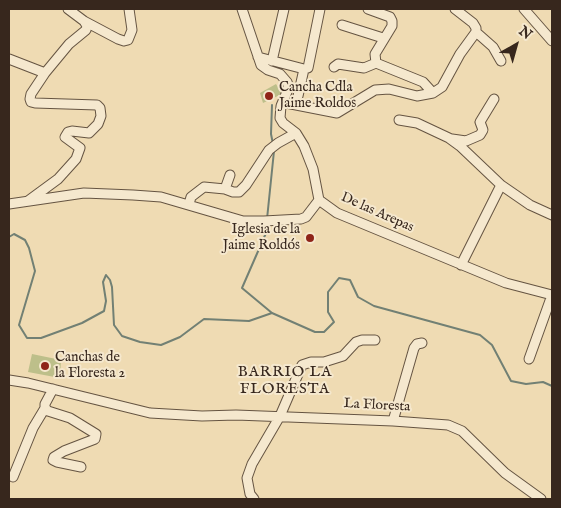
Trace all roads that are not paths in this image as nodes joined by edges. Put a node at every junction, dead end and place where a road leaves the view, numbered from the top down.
1 (68, 9) edge
2 (129, 9) edge
3 (242, 9) edge
4 (284, 9) edge
5 (320, 9) edge
6 (368, 9) edge
7 (455, 9) edge
8 (524, 9) edge
9 (84, 21) junction
10 (342, 25) dead end
11 (476, 32) junction
12 (383, 38) junction
13 (552, 41) edge
14 (258, 57) junction
15 (9, 59) edge
16 (272, 61) junction
17 (501, 61) dead end
18 (376, 62) junction
19 (334, 67) dead end
20 (304, 69) junction
21 (46, 73) junction
22 (433, 93) junction
23 (298, 96) dead end
24 (494, 99) dead end
25 (280, 106) junction
26 (399, 120) dead end
27 (296, 133) junction
28 (449, 138) junction
29 (230, 175) dead end
30 (500, 185) junction
31 (225, 189) junction
32 (319, 200) junction
33 (28, 201) junction
34 (9, 204) edge
35 (189, 204) junction
36 (552, 215) edge
37 (461, 265) junction
38 (552, 295) edge
39 (375, 340) dead end
40 (422, 343) dead end
41 (529, 358) dead end
42 (9, 380) edge
43 (53, 389) junction
44 (45, 408) junction
45 (280, 416) junction
46 (393, 420) junction
47 (81, 467) dead end
48 (13, 477) dead end
49 (254, 499) edge
50 (541, 499) edge

1 - 9 street
2 - 9 street
3 - 14 street
4 - 16 street
5 - 20 street
6 - 12 street
7 - 11 street
8 - 13 street
9 - 21 street
10 - 12 street
11 - 17 street
11 - 22 street
12 - 18 street
14 - 16 street
14 - 25 street
15 - 21 street
16 - 20 street
18 - 19 street
18 - 22 street
20 - 23 street
21 - 33 street
22 - 25 street
24 - 28 street
25 - 27 street, De las Arepas
26 - 28 street
27 - 31 street
27 - 32 street, De las Arepas
28 - 30 street
29 - 31 street
30 - 36 street
30 - 37 street
31 - 35 street
32 - 35 street
32 - 37 street, De las Arepas
33 - 34 street
33 - 35 street
37 - 38 street, De las Arepas
38 - 41 street
39 - 45 street
40 - 46 street
42 - 43 street, La Floresta
43 - 44 street
43 - 45 street, La Floresta
44 - 47 street
44 - 48 street
45 - 46 street, La Floresta
45 - 49 street
46 - 50 street, La Floresta

